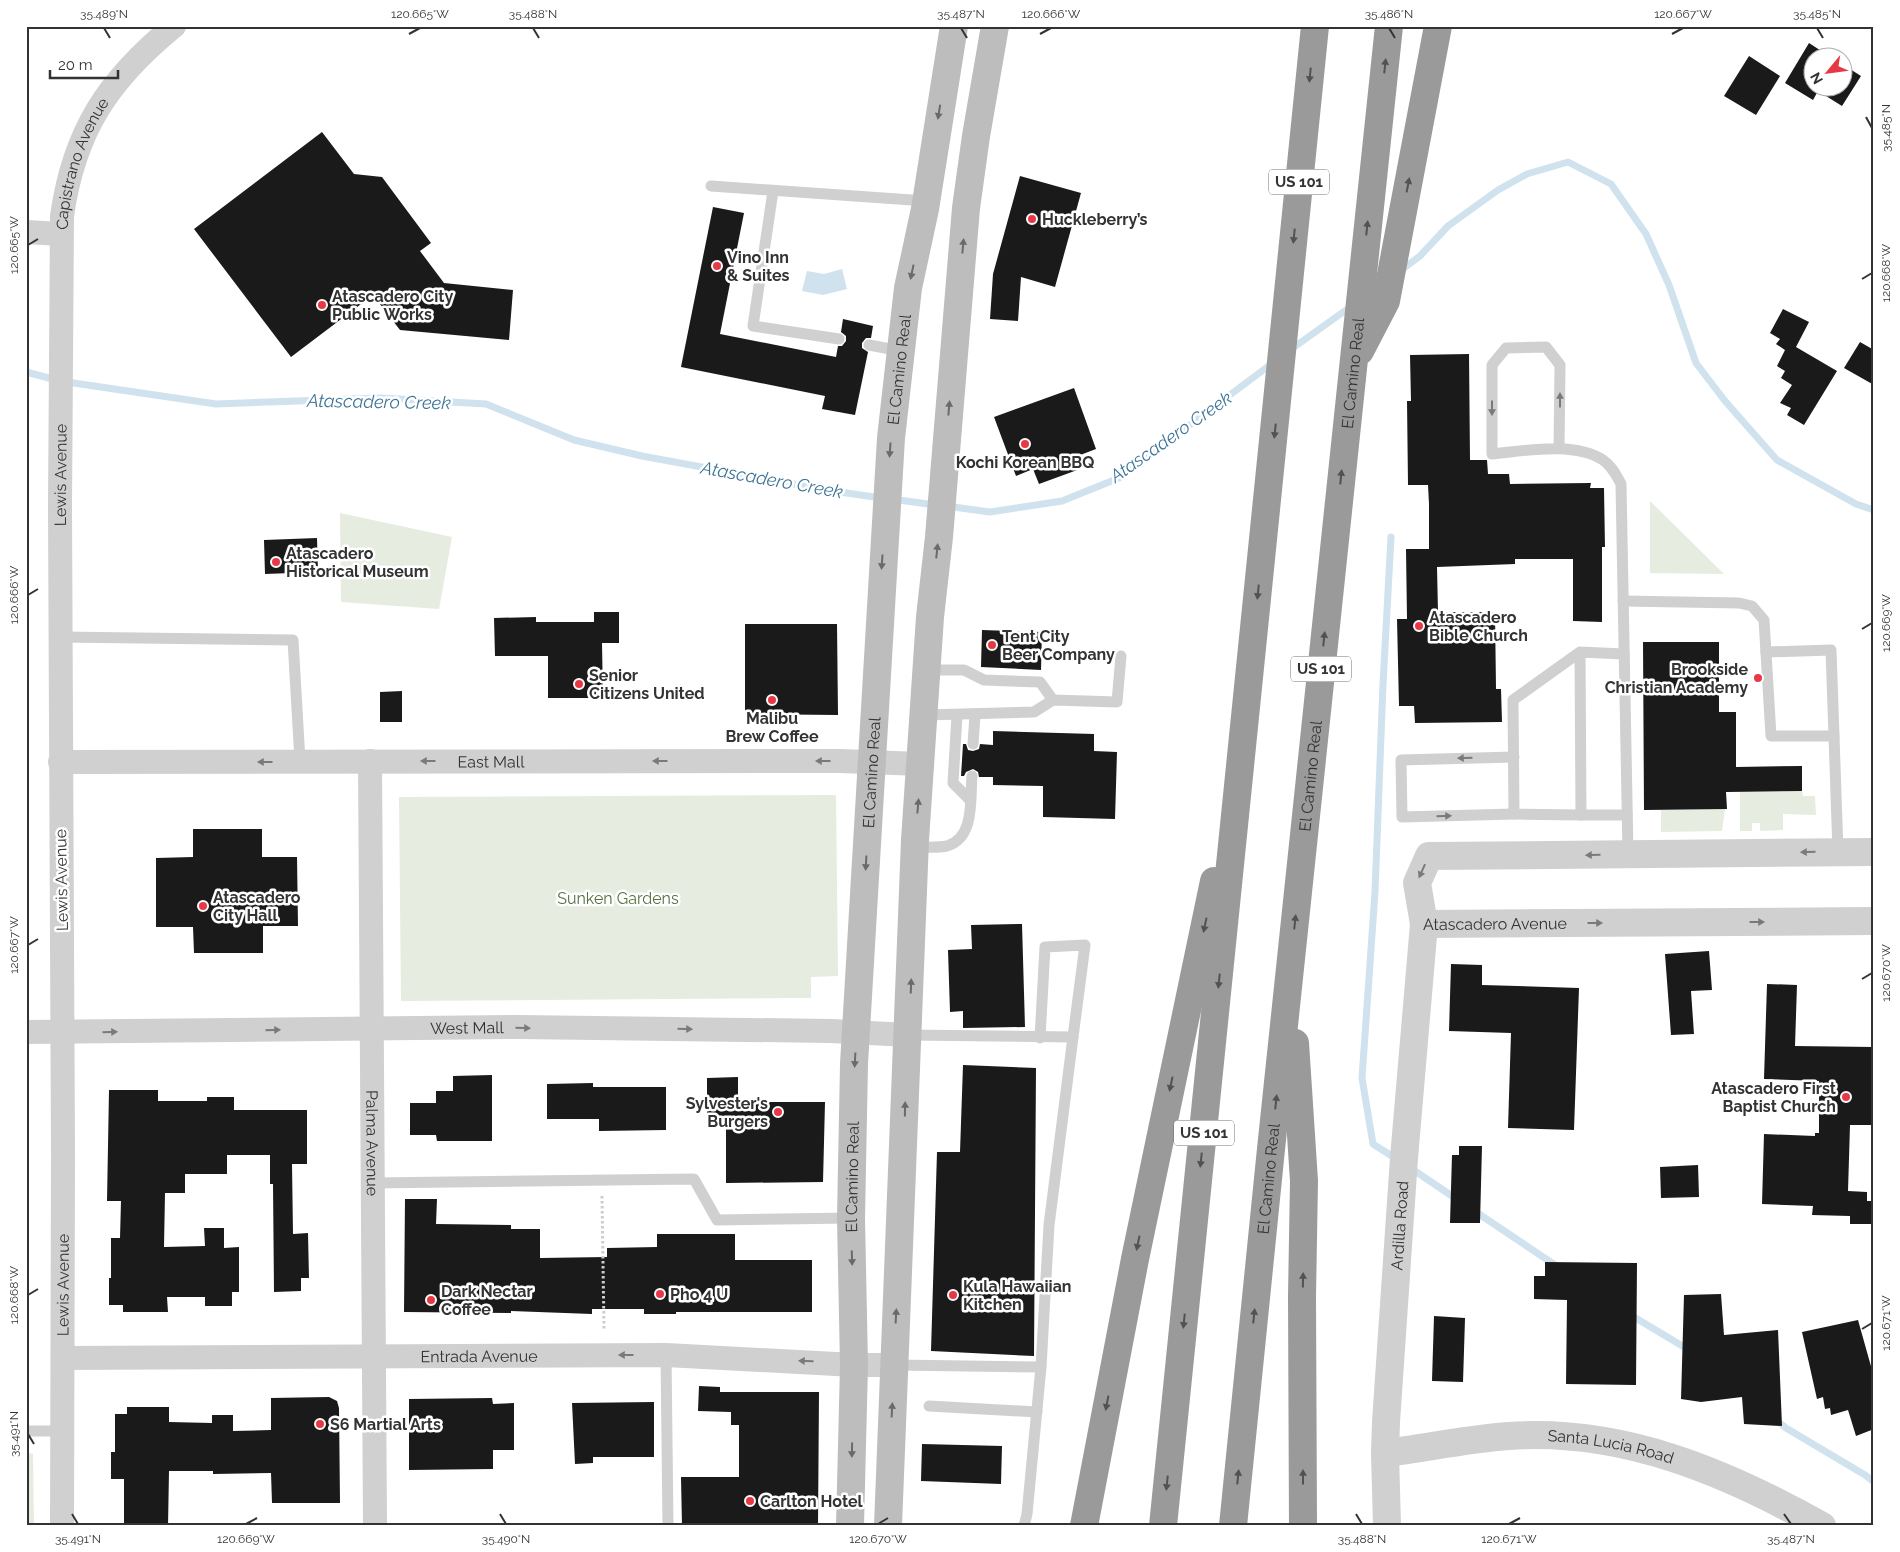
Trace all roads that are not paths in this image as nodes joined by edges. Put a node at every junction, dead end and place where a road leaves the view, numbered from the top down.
1 (174, 26) edge
2 (954, 26) edge
3 (995, 26) edge
4 (1315, 26) edge
5 (1389, 26) edge
6 (1438, 26) edge
7 (710, 186) dead end
8 (773, 191) junction
9 (926, 201) junction
10 (26, 232) edge
11 (61, 234) junction
12 (839, 339) dead end
13 (869, 345) dead end
14 (901, 351) junction
15 (1352, 366) junction
16 (1559, 449) junction
17 (1623, 601) junction
18 (60, 637) junction
19 (1580, 652) junction
20 (1766, 652) junction
21 (1624, 654) junction
22 (1121, 656) dead end
23 (926, 670) junction
24 (1054, 700) junction
25 (924, 715) junction
26 (957, 715) junction
27 (975, 715) junction
28 (1834, 736) junction
29 (1244, 740) junction
30 (973, 744) dead end
31 (1514, 757) junction
32 (300, 761) junction
33 (370, 761) junction
34 (60, 762) junction
35 (871, 762) junction
36 (921, 764) junction
37 (972, 776) dead end
38 (970, 800) junction
39 (1514, 814) junction
40 (1581, 815) junction
41 (1627, 815) junction
42 (915, 847) junction
43 (1838, 852) junction
44 (1874, 852) edge
45 (1628, 854) junction
46 (1874, 921) edge
47 (1424, 924) junction
48 (1290, 971) junction
49 (371, 1028) junction
50 (26, 1032) edge
51 (856, 1032) junction
52 (62, 1033) junction
53 (908, 1035) junction
54 (1073, 1037) junction
55 (1040, 1038) junction
56 (373, 1183) junction
57 (851, 1218) junction
58 (666, 1355) junction
59 (374, 1356) junction
60 (63, 1358) junction
61 (854, 1365) junction
62 (895, 1365) junction
63 (1041, 1367) junction
64 (929, 1406) dead end
65 (1037, 1412) junction
66 (26, 1431) edge
67 (62, 1431) junction
68 (1384, 1453) junction
69 (62, 1526) edge
70 (375, 1526) edge
71 (668, 1526) edge
72 (850, 1526) edge
73 (888, 1526) edge
74 (1024, 1526) edge
75 (1084, 1526) edge
76 (1162, 1526) edge
77 (1233, 1526) edge
78 (1303, 1526) edge
79 (1387, 1526) edge
80 (1822, 1526) edge

1 - 11 street, Capistrano Avenue
2 -> 9 main road, El Camino Real
23 -> 3 main road
4 -> 29 highway, US 101
15 -> 5 highway, El Camino Real / US 101
15 -> 6 highway
7 - 8 lane
8 - 9 lane
8 - 12 lane
9 -> 14 main road, El Camino Real
10 - 11 street, Capistrano Avenue
11 - 18 street, Lewis Avenue
13 - 14 lane
14 -> 35 main road, El Camino Real
48 -> 15 highway, El Camino Real / US 101
16 -> 16 lane
16 - 17 lane
17 - 20 lane
17 - 21 lane
18 - 32 lane
18 - 34 street, Lewis Avenue
19 - 21 lane
19 - 31 lane
19 - 40 lane
20 - 28 lane
20 - 28 lane
21 - 41 lane
22 - 24 lane
23 - 24 lane
23 - 25 main road
24 - 27 lane
25 - 26 lane
25 - 36 main road
26 - 27 lane
26 - 38 lane
27 - 30 lane
28 - 43 lane
29 -> 75 highway
29 -> 76 highway, US 101
31 - 39 lane
31 -> 39 lane
32 - 33 street, East Mall
32 -> 34 street, East Mall
35 -> 33 street, East Mall
33 - 49 street, Palma Avenue
34 - 52 street, Lewis Avenue
35 - 36 street, East Mall
35 -> 51 main road, El Camino Real
42 -> 36 main road
37 - 38 lane
38 - 42 lane
39 - 40 lane
40 - 41 lane
41 - 45 lane
53 -> 42 main road
43 - 44 street, Atascadero Avenue
43 -> 45 street, Atascadero Avenue
45 -> 47 street, Atascadero Avenue
47 -> 46 street, Atascadero Avenue
47 - 68 street, Ardilla Road
77 -> 48 highway, El Camino Real / US 101
78 -> 48 highway
49 -> 51 street, West Mall
52 -> 49 street, West Mall
49 - 56 street, Palma Avenue
50 - 52 street, West Mall
51 - 53 street, West Mall
51 -> 57 main road, El Camino Real
52 - 60 street, Lewis Avenue
53 - 55 lane
62 -> 53 main road
54 - 55 lane
54 - 55 lane
54 - 63 lane
56 - 57 lane
56 - 59 street, Palma Avenue
57 -> 61 main road, El Camino Real
58 -> 59 street, Entrada Avenue
61 -> 58 street, Entrada Avenue
58 - 71 lane
59 - 60 street, Entrada Avenue
59 - 70 street, Palma Avenue
60 - 67 street, Lewis Avenue
61 - 62 street, Entrada Avenue
61 -> 72 main road, El Camino Real
62 - 63 lane
73 -> 62 main road
63 - 65 lane
64 - 65 lane
65 - 74 lane
66 - 67 lane
67 - 69 street, Lewis Avenue
68 - 79 street, Ardilla Road
68 - 80 street, Santa Lucia Road

